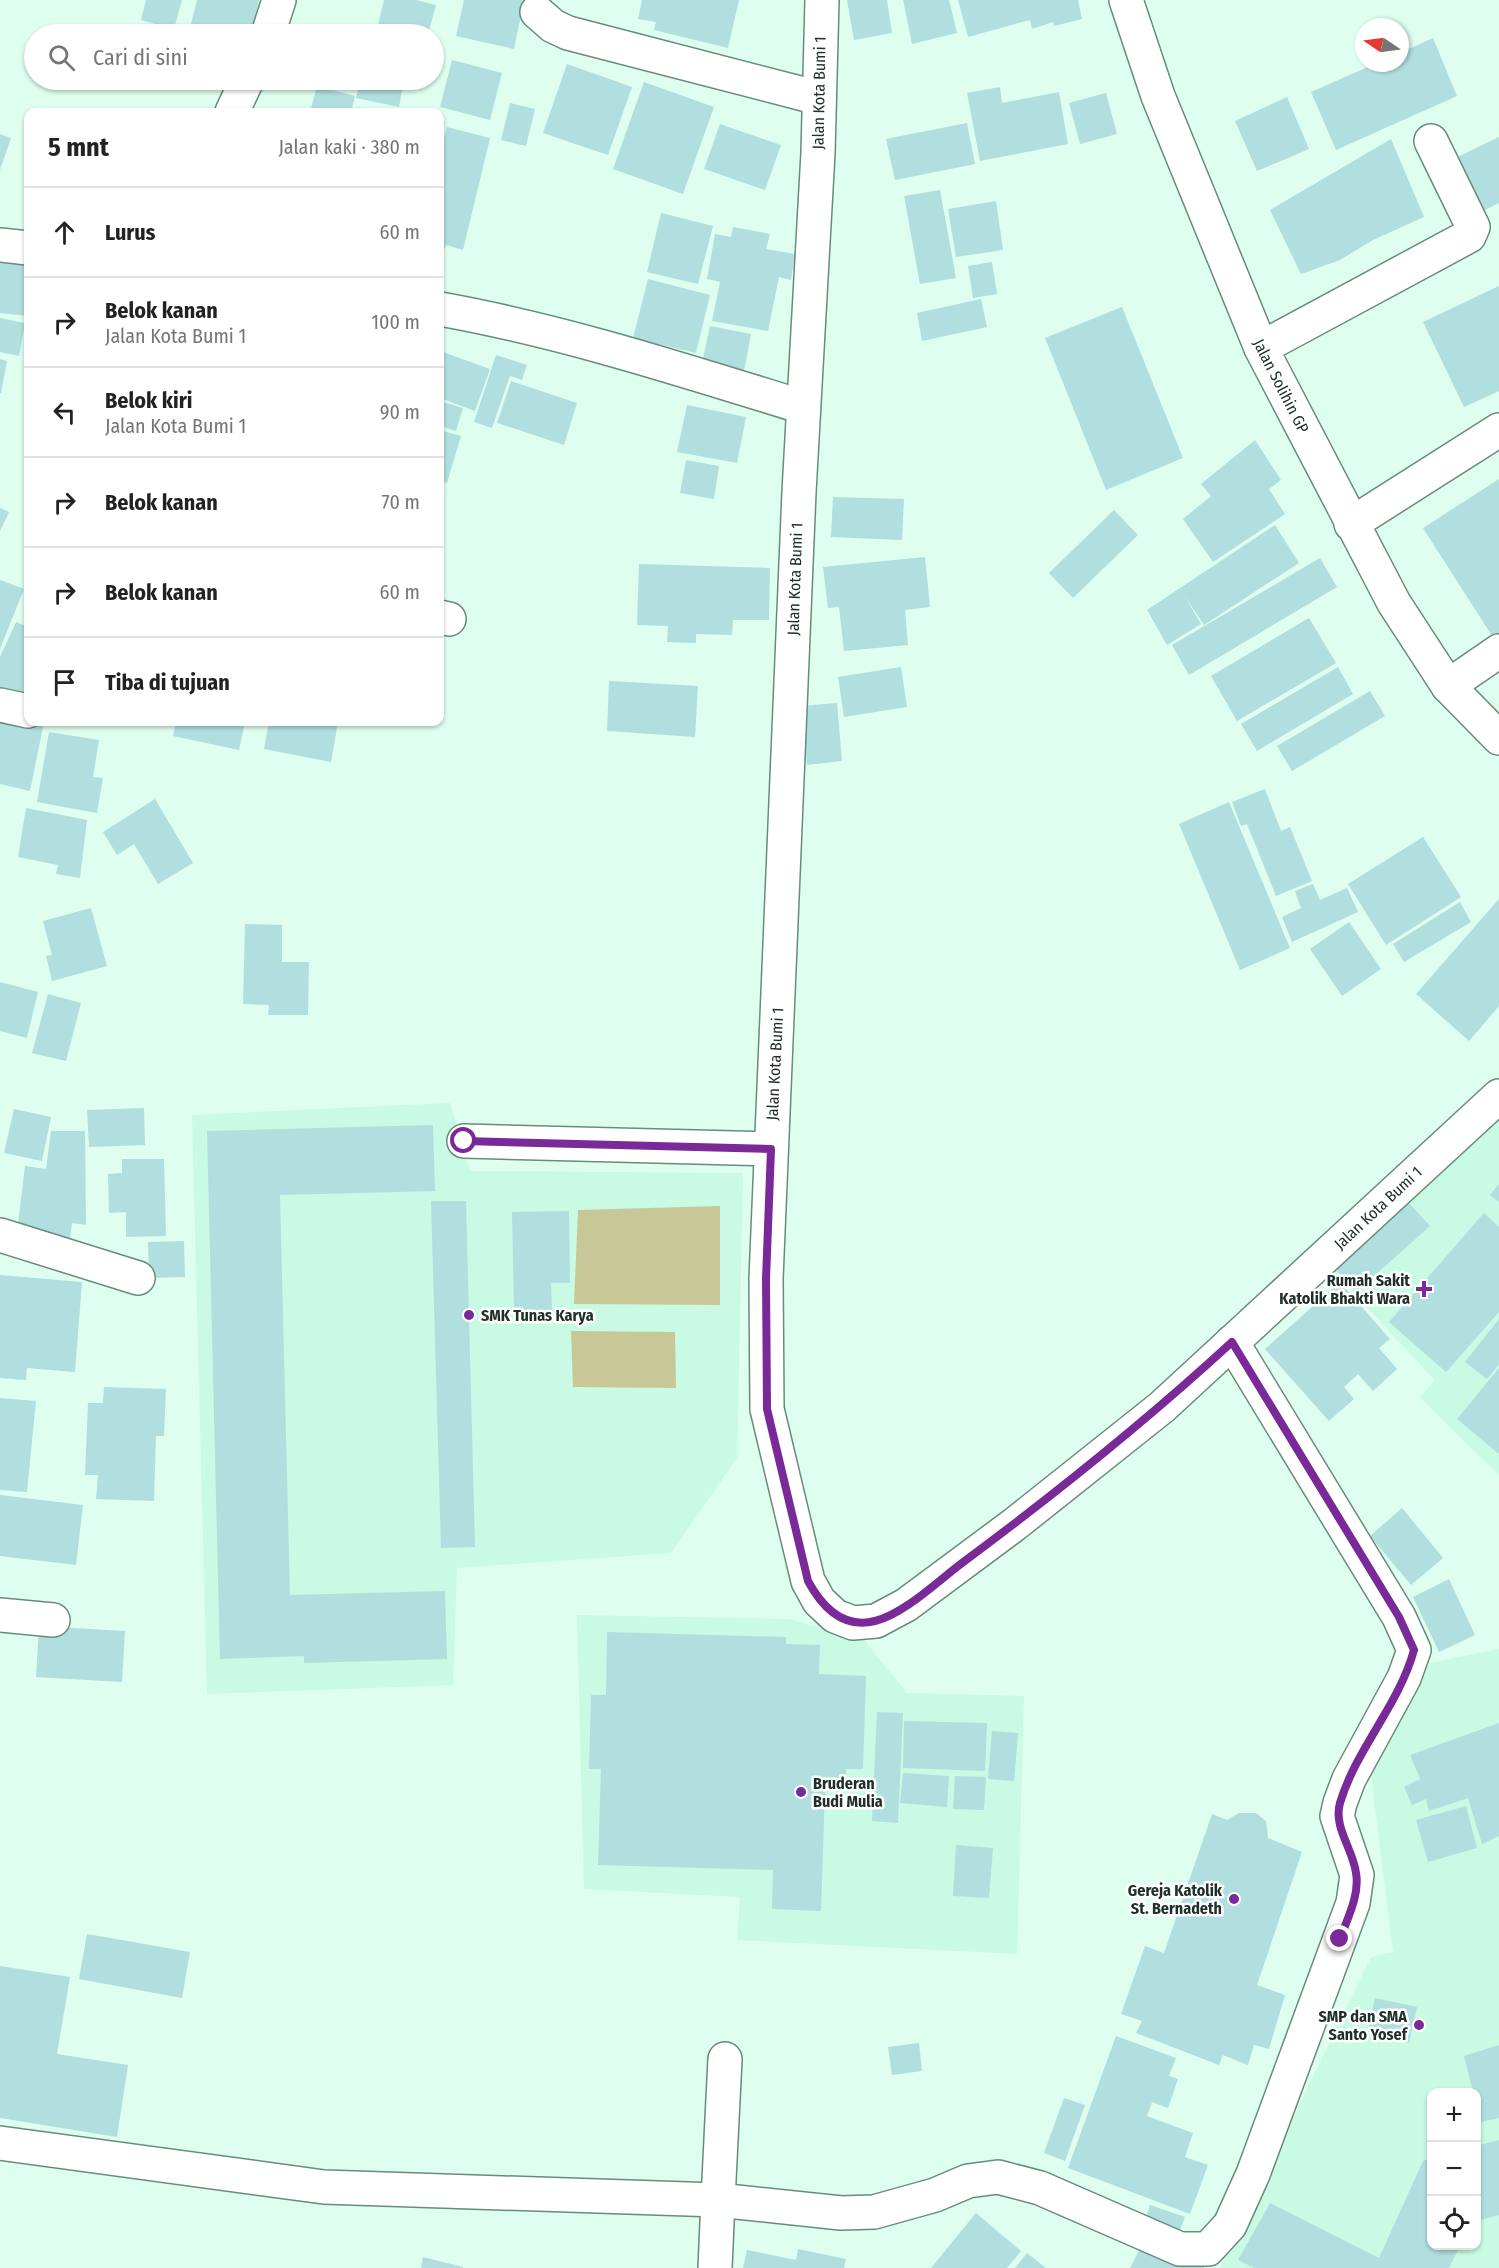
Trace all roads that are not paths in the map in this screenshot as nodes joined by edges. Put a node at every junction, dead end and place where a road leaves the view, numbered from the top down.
1 (279, 0) edge
2 (822, 0) edge
3 (1126, 0) edge
4 (537, 12) dead end
5 (271, 24) edge
6 (242, 90) edge
7 (819, 98) junction
8 (234, 108) edge
9 (1431, 141) dead end
10 (0, 244) edge
11 (24, 247) edge
12 (444, 310) edge
13 (1261, 348) junction
14 (803, 407) junction
15 (1499, 430) edge
16 (1351, 524) junction
17 (1499, 651) edge
18 (1448, 686) junction
19 (0, 705) edge
20 (24, 710) edge
21 (1499, 738) edge
22 (1499, 1096) edge
23 (464, 1141) dead end
24 (771, 1149) junction
25 (0, 1235) edge
26 (138, 1278) dead end
27 (1232, 1342) junction
28 (0, 1615) edge
29 (52, 1620) dead end
30 (725, 2059) dead end
31 (0, 2143) edge
32 (718, 2200) junction
33 (715, 2268) edge

1 - 5 street
2 - 7 street, Jalan Kota Bumi 1
3 - 13 street, Jalan Solihin GP
4 - 7 street
6 - 8 street
7 - 14 street, Jalan Kota Bumi 1
9 - 13 street
10 - 11 street
12 - 14 street
13 - 16 street, Jalan Solihin GP
14 - 24 street, Jalan Kota Bumi 1
15 - 16 street
16 - 18 street, Jalan Solihin GP
17 - 18 street
18 - 21 street, Jalan Solihin GP
19 - 20 street
22 - 27 street, Jalan Kota Bumi 1
23 - 24 street
24 - 27 street, Jalan Kota Bumi 1
25 - 26 street
27 - 32 street
28 - 29 street
30 - 32 street
31 - 32 street
32 - 33 street

